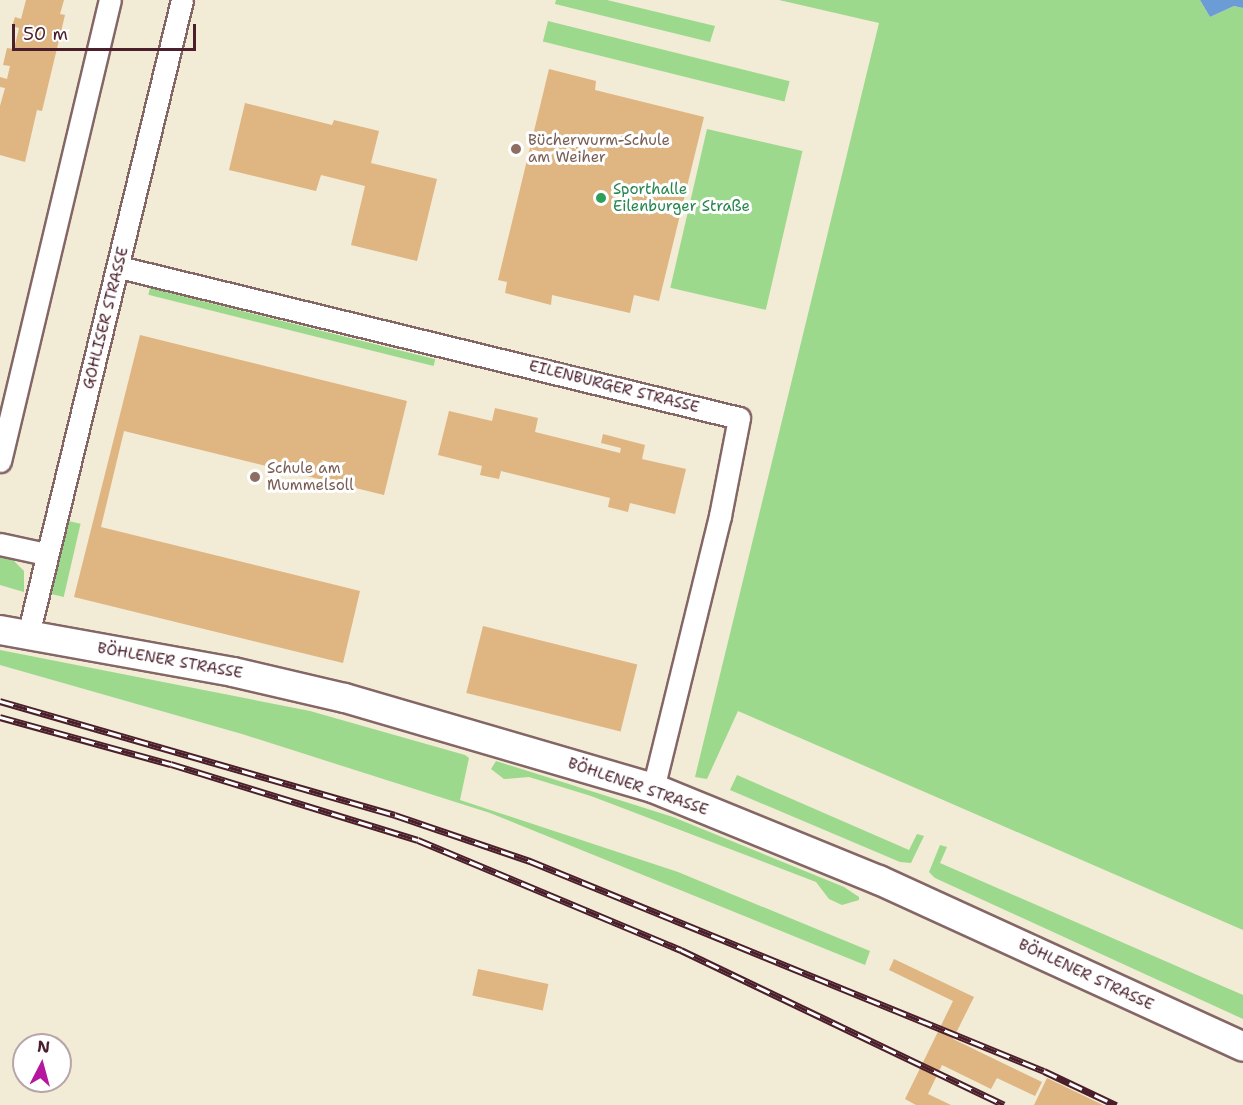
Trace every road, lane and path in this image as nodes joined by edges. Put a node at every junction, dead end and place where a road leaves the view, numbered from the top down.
1 (110, 0) edge
2 (182, 0) edge
3 (119, 267) junction
4 (0, 460) edge
5 (0, 544) edge
6 (46, 554) junction
7 (0, 630) edge
8 (28, 635) junction
9 (653, 788) junction
10 (1243, 1047) edge

1 - 4 street
2 - 3 street, GOHLISER STRASSE
3 - 6 street, GOHLISER STRASSE
3 - 9 street, EILENBURGER STRASSE
5 - 6 street
6 - 8 street, GOHLISER STRASSE
7 - 8 street, BÖHLENER STRASSE
8 - 9 street, BÖHLENER STRASSE
9 - 10 street, BÖHLENER STRASSE

